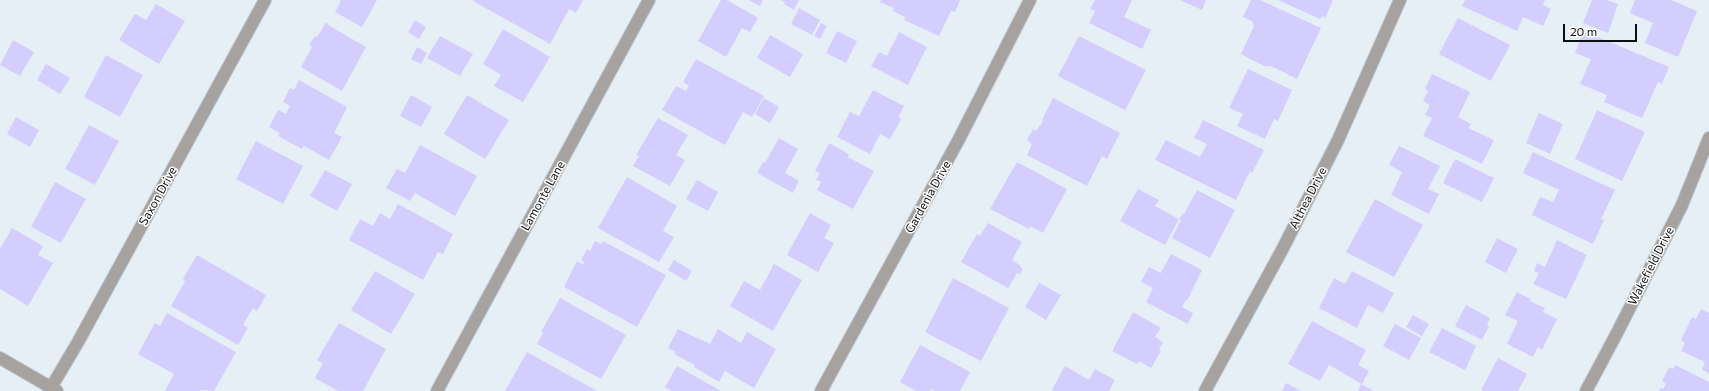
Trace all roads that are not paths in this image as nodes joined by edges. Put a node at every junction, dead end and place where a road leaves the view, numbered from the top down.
1 (265, 0) edge
2 (650, 0) edge
3 (1030, 0) edge
4 (1400, 0) edge
5 (1709, 138) edge
6 (0, 358) edge
7 (52, 390) edge
8 (437, 391) edge
9 (822, 391) edge
10 (1205, 391) edge
11 (1586, 391) edge

1 - 7 street, Saxon Drive
2 - 8 street, Lamonte Lane
3 - 9 street, Gardenia Drive
4 - 10 street, Althea Drive
5 - 11 street, Wakefield Drive
6 - 7 street

